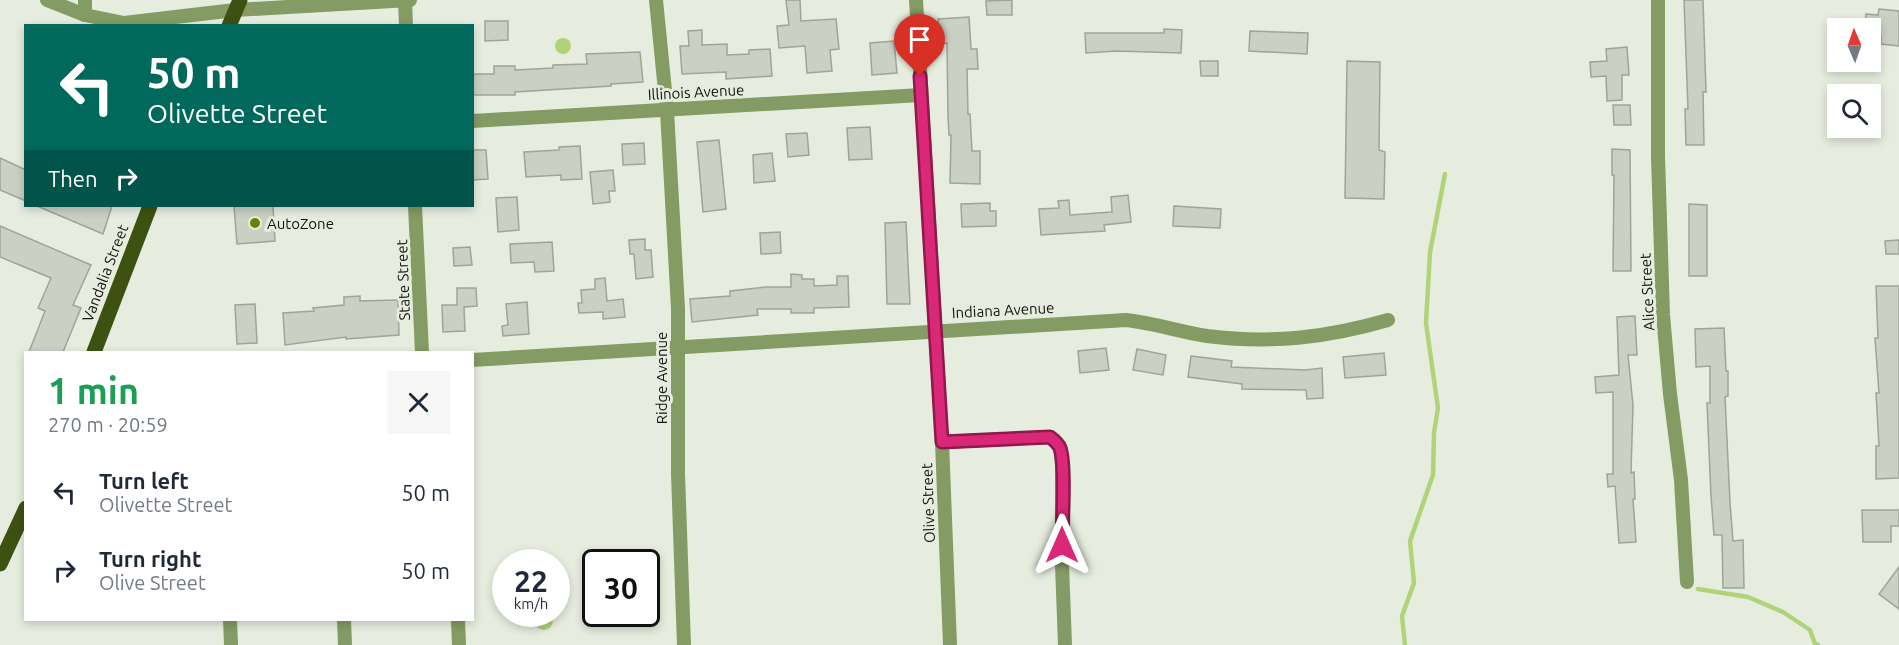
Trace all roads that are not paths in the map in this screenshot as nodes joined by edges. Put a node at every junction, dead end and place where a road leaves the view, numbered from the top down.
1 (47, 0) edge
2 (86, 0) edge
3 (405, 0) edge
4 (410, 0) edge
5 (657, 0) edge
6 (916, 0) edge
7 (1658, 0) edge
8 (238, 5) edge
9 (86, 15) junction
10 (230, 24) edge
11 (406, 24) edge
12 (921, 95) junction
13 (667, 111) junction
14 (474, 122) edge
15 (150, 207) edge
16 (416, 207) edge
17 (1388, 320) dead end
18 (936, 331) junction
19 (677, 347) junction
20 (94, 351) edge
21 (422, 351) edge
22 (474, 360) edge
23 (942, 442) junction
24 (24, 511) edge
25 (5, 539) edge
26 (0, 564) edge
27 (1687, 582) dead end
28 (230, 621) edge
29 (344, 621) edge
30 (458, 621) edge
31 (231, 645) edge
32 (345, 645) edge
33 (459, 645) edge
34 (684, 645) edge
35 (950, 645) edge
36 (1065, 645) edge

1 - 9 street
2 - 9 street
3 - 4 street
3 - 8 street
3 - 11 street
5 - 13 street, Ridge Avenue
6 - 12 street, Olive Street
7 - 27 street, Alice Street
8 - 9 street
8 - 10 main road
12 - 13 street, Illinois Avenue
12 - 18 street, Olive Street
13 - 14 street, Illinois Avenue
13 - 19 street, Ridge Avenue
15 - 20 main road, Vandalia Street
16 - 21 street, State Street
17 - 18 street, Indiana Avenue
18 - 19 street, Indiana Avenue
18 - 23 street, Olive Street
19 - 22 street, Indiana Avenue
19 - 34 street, Ridge Avenue
23 - 35 street, Olive Street
23 - 36 street
24 - 25 main road
25 - 26 main road
28 - 31 street
29 - 32 street
30 - 33 street

